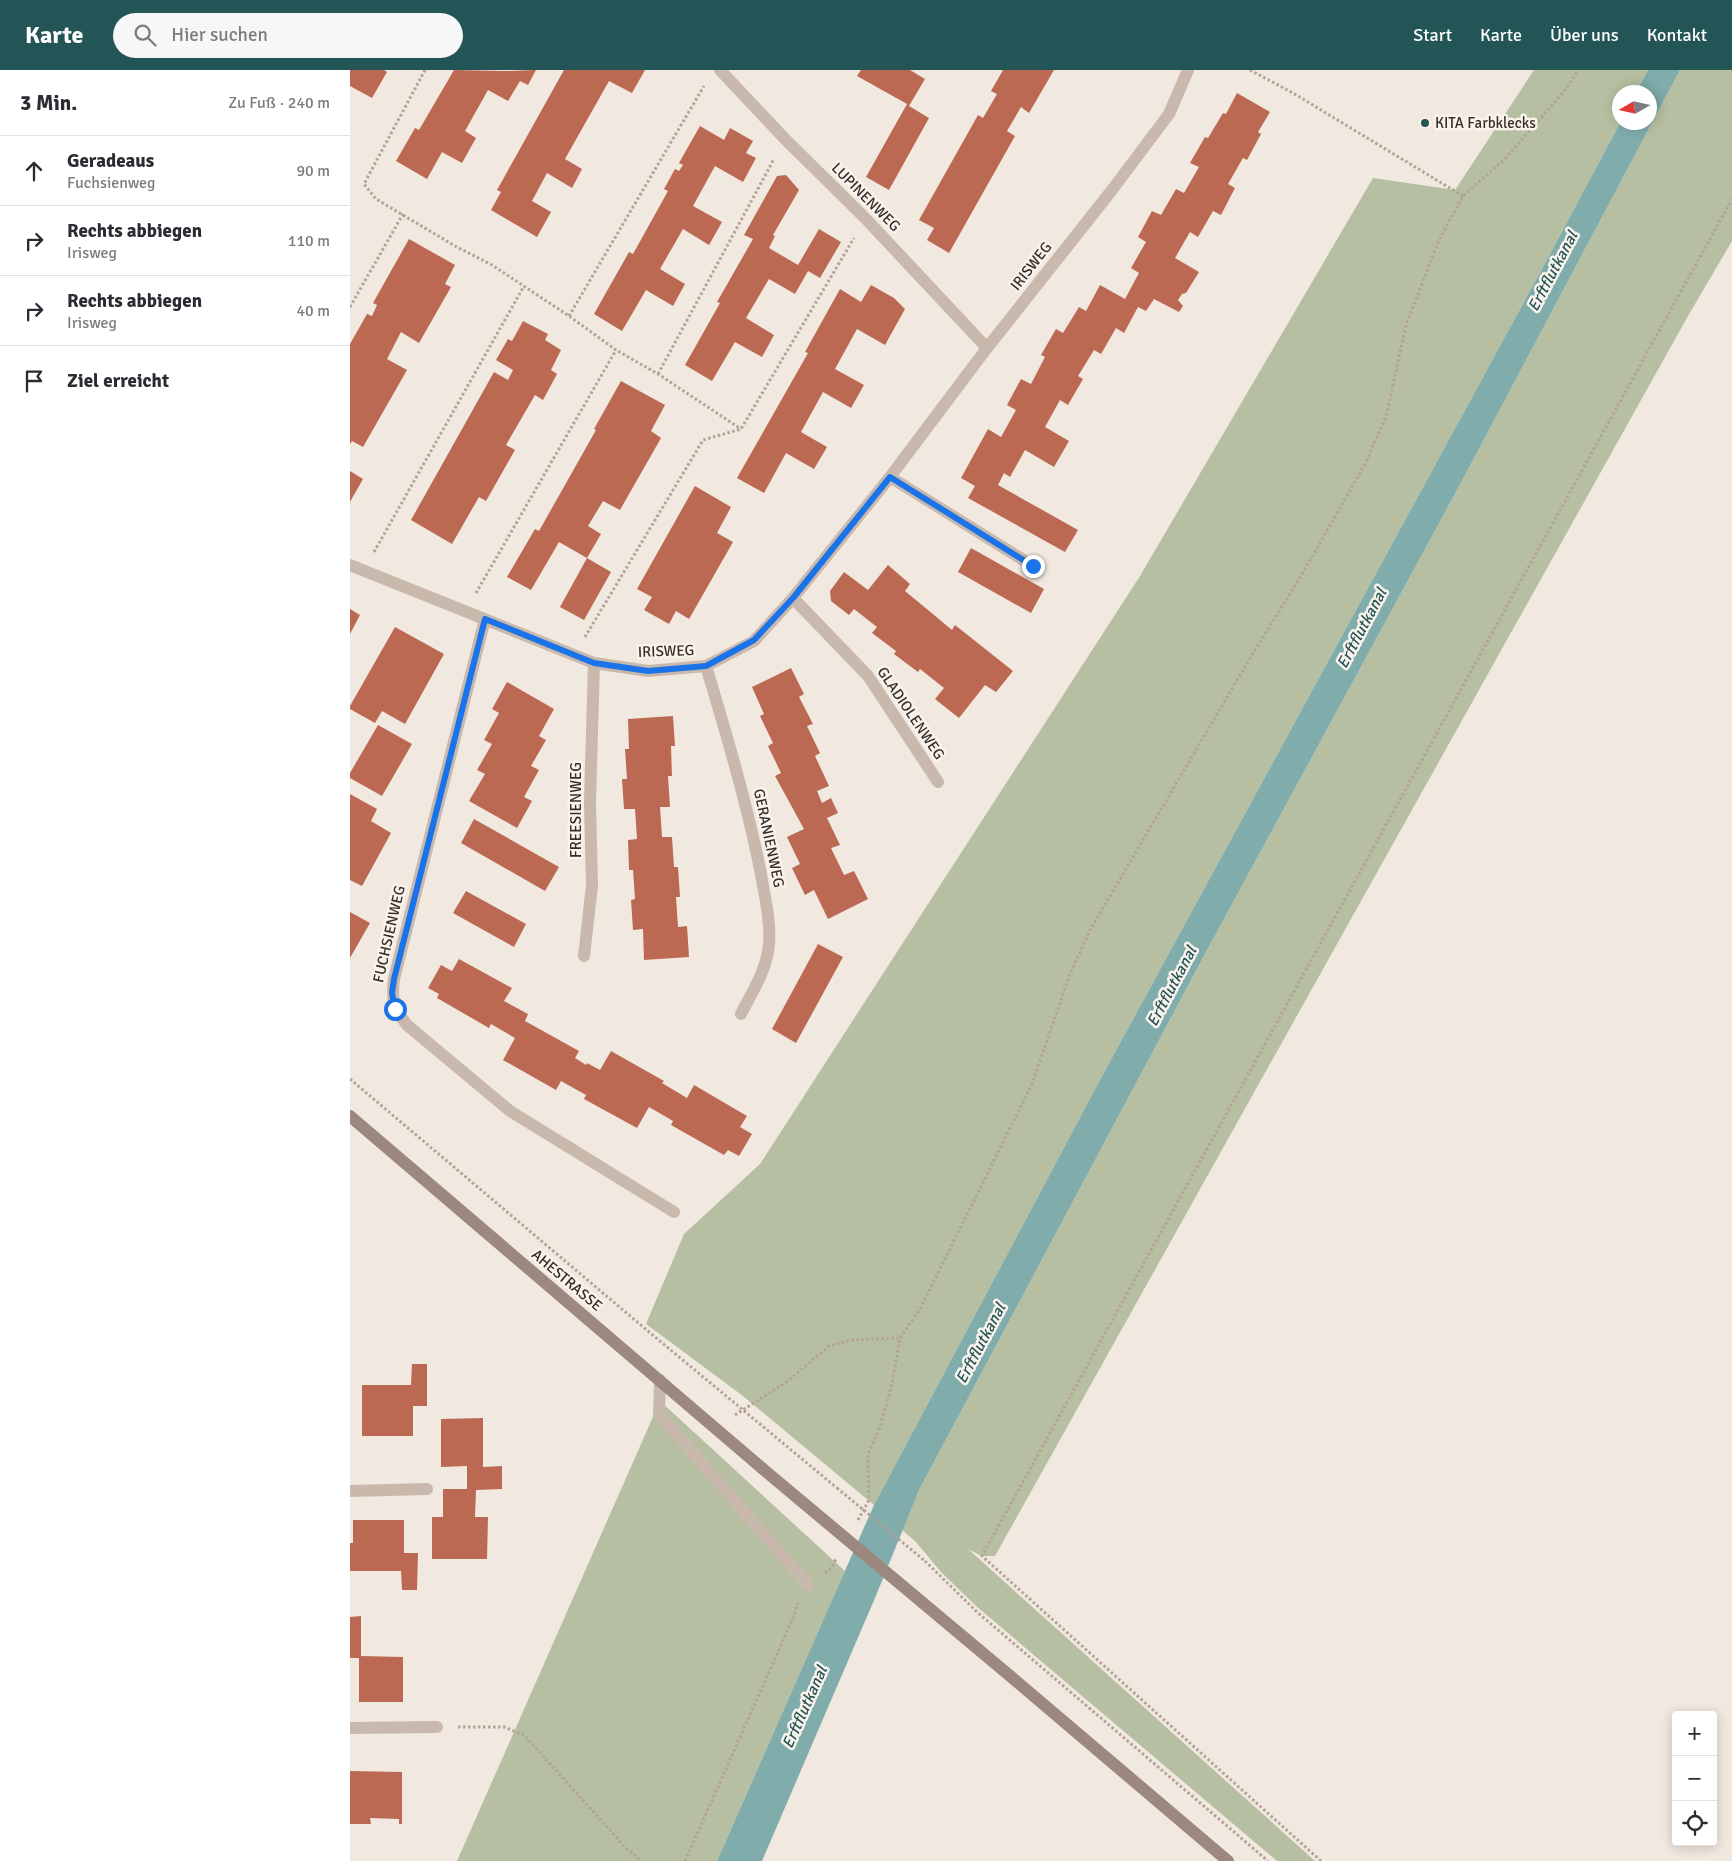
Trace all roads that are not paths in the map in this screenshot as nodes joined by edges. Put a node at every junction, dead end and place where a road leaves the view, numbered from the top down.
1 (720, 70) edge
2 (1188, 70) edge
3 (987, 348) junction
4 (890, 477) junction
5 (350, 565) edge
6 (1033, 566) dead end
7 (793, 598) junction
8 (485, 619) junction
9 (594, 663) junction
10 (706, 666) junction
11 (938, 782) dead end
12 (584, 956) dead end
13 (741, 1014) dead end
14 (350, 1116) edge
15 (674, 1212) dead end
16 (660, 1380) junction
17 (427, 1489) dead end
18 (350, 1490) edge
19 (808, 1585) road end
20 (437, 1727) road end
21 (350, 1728) edge
22 (1228, 1861) edge

1 - 3 street, LUPINENWEG
2 - 3 street, IRISWEG
3 - 4 street, IRISWEG
4 - 6 street
4 - 7 street, IRISWEG
5 - 8 street, IRISWEG
7 - 10 street, IRISWEG
7 - 11 street, GLADIOLENWEG
8 - 9 street, IRISWEG
8 - 15 street, FUCHSIENWEG
9 - 10 street, IRISWEG
9 - 12 street, FREESIENWEG
10 - 13 street, GERANIENWEG
14 - 16 street, AHESTRASSE
16 - 19 street
16 - 22 street, AHESTRASSE, bridge
17 - 18 street
20 - 21 street

